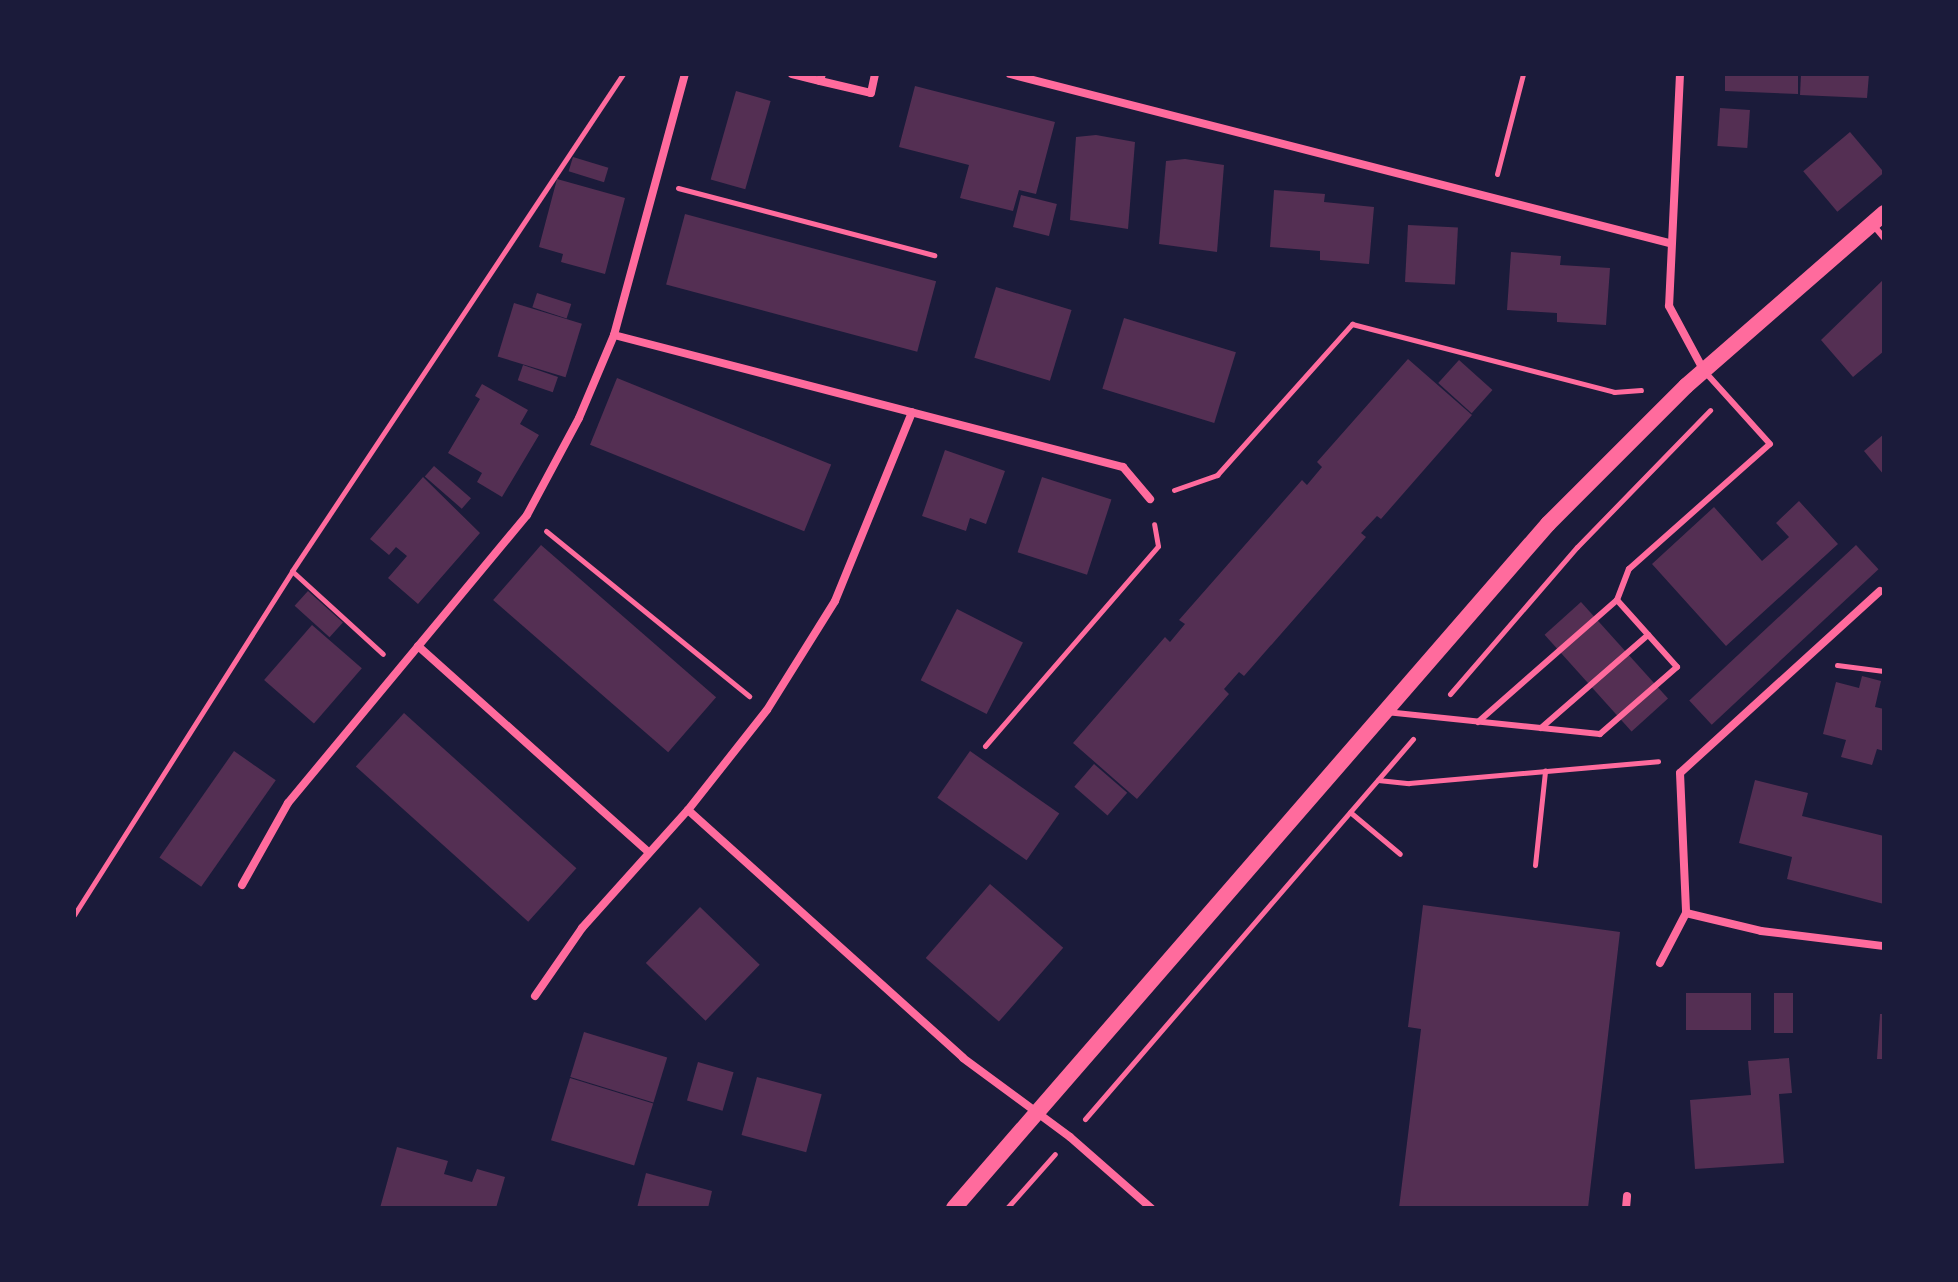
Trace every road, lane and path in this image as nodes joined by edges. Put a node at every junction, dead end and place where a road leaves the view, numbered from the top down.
1 (623, 74) edge
2 (685, 74) edge
3 (792, 74) edge
4 (875, 74) edge
5 (1010, 74) edge
6 (1523, 74) edge
7 (1680, 74) edge
8 (821, 77) edge
9 (1496, 179) dead end
10 (658, 183) junction
11 (1878, 218) edge
12 (1884, 238) edge
13 (1669, 243) junction
14 (934, 255) dead end
15 (614, 335) junction
16 (1704, 371) junction
17 (1686, 386) junction
18 (1725, 395) junction
19 (912, 412) junction
20 (1150, 499) junction
21 (527, 515) junction
22 (292, 571) junction
23 (1880, 591) dead end
24 (1617, 600) junction
25 (1648, 635) junction
26 (418, 646) junction
27 (1802, 660) junction
28 (400, 669) junction
29 (1884, 671) edge
30 (767, 710) junction
31 (1383, 712) junction
32 (1430, 718) junction
33 (1478, 722) junction
34 (1541, 728) junction
35 (985, 746) dead end
36 (1545, 771) junction
37 (1680, 773) junction
38 (1378, 780) junction
39 (688, 810) junction
40 (1350, 812) junction
41 (647, 851) junction
42 (1400, 854) dead end
43 (1535, 865) dead end
44 (242, 885) dead end
45 (1686, 913) junction
46 (74, 915) edge
47 (1884, 946) edge
48 (1660, 963) dead end
49 (535, 996) dead end
50 (1036, 1116) junction
51 (1070, 1137) junction
52 (1627, 1196) dead end
53 (954, 1208) edge
54 (1007, 1208) edge
55 (1151, 1208) edge
56 (1626, 1208) edge

1 - 22 path
2 - 10 street
3 - 8 street
4 - 8 street
5 - 13 street
6 - 9 path
7 - 13 street
10 - 14 path
10 - 15 street
11 - 12 lane
11 - 16 main road
13 - 16 street
15 - 19 street
15 - 21 street
16 - 17 main road
16 - 18 lane
17 - 20 path
17 - 31 main road
18 - 24 lane
18 - 32 path
19 - 20 street
19 - 30 street
20 - 35 path
21 - 26 street
21 - 30 path
22 - 28 path
22 - 46 path
23 - 27 street
24 - 25 lane
24 - 33 lane
25 - 34 lane
25 - 34 lane
26 - 28 street
26 - 41 street
27 - 29 path
27 - 37 street
28 - 44 street
30 - 39 street
31 - 32 lane
31 - 50 main road
32 - 33 lane
32 - 38 path
33 - 34 lane
36 - 37 path
36 - 38 path
36 - 43 path
37 - 45 street
38 - 40 path
39 - 41 street
39 - 50 street
40 - 42 path
40 - 51 path
41 - 49 street
45 - 47 street
45 - 48 street
50 - 51 street
50 - 53 main road
51 - 54 path
51 - 55 street
52 - 56 street

